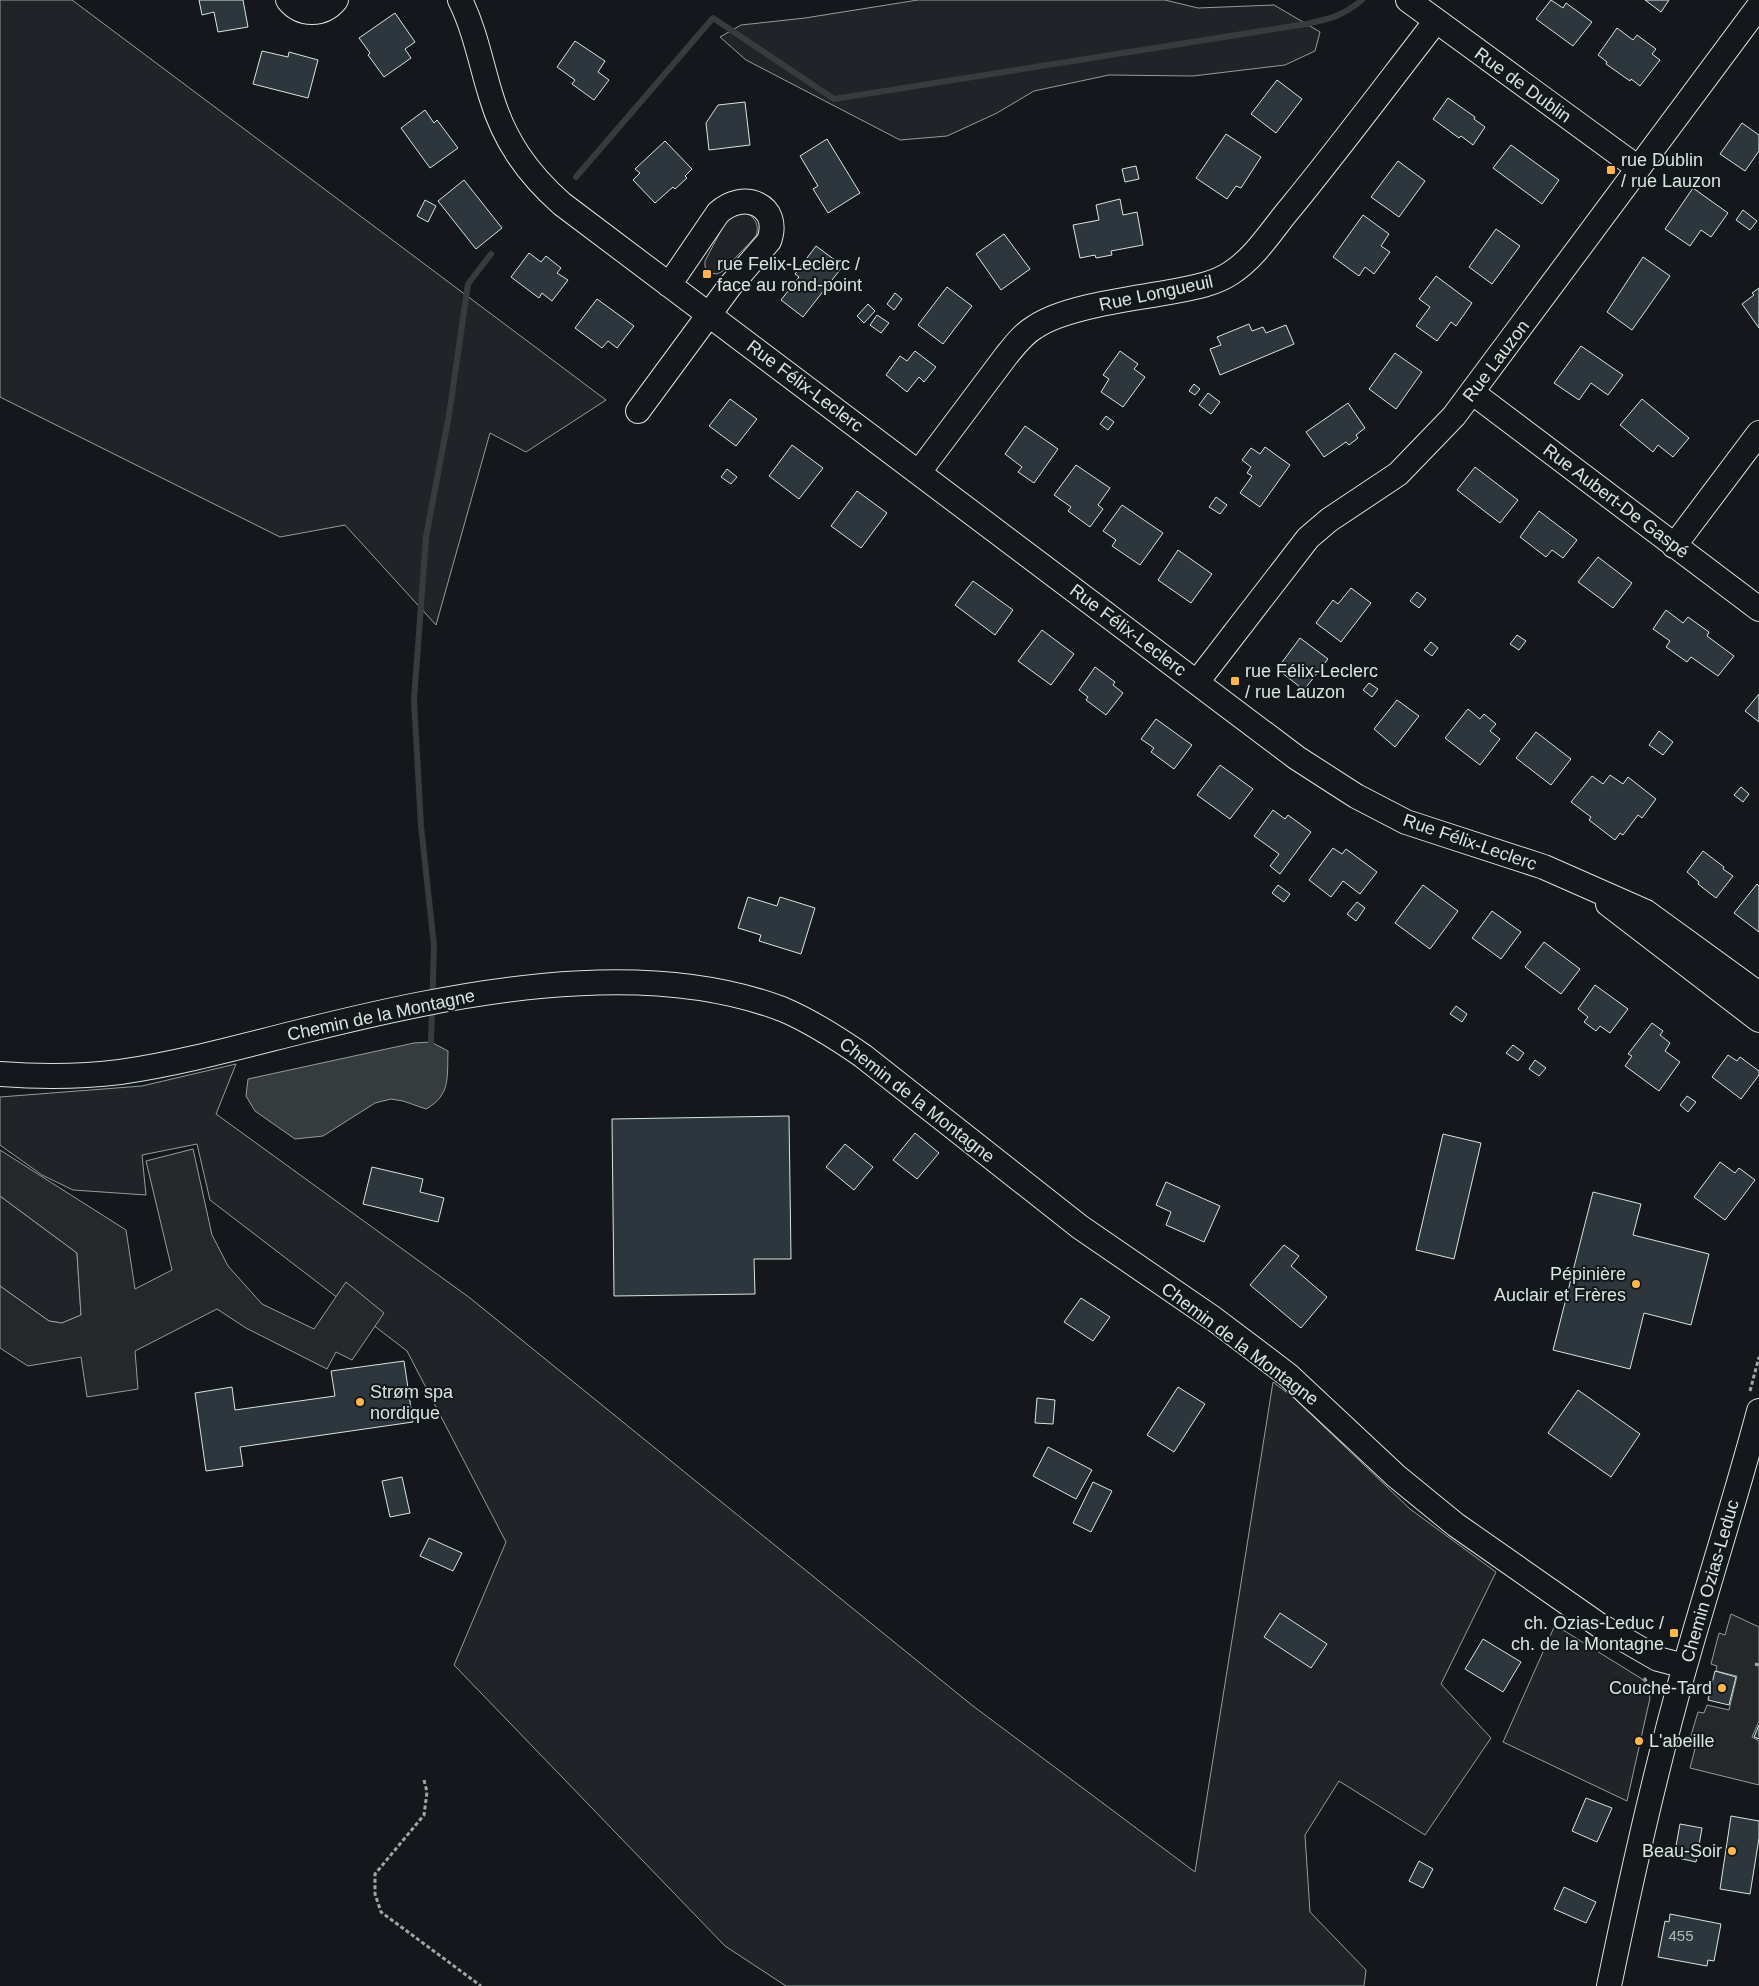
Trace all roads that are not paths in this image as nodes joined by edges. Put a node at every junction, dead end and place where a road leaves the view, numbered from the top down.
1 (288, 0) edge
2 (336, 0) edge
3 (460, 0) edge
4 (1408, 0) edge
5 (1759, 6) edge
6 (1436, 21) junction
7 (1638, 168) junction
8 (669, 285) junction
9 (710, 315) junction
10 (1473, 393) junction
11 (638, 411) dead end
12 (1759, 433) edge
13 (920, 472) junction
14 (1674, 546) junction
15 (1759, 608) edge
16 (1197, 682) junction
17 (1581, 883) junction
18 (1759, 994) edge
19 (1759, 1020) edge
20 (0, 1074) edge
21 (1759, 1415) edge
22 (1685, 1666) junction
23 (1609, 1986) edge

1 - 2 street
3 - 8 street, Rue Félix-Leclerc
4 - 6 street, Rue de Dublin
5 - 7 street, Rue Lauzon
6 - 7 street, Rue de Dublin
6 - 13 street, Rue Longueuil
7 - 10 street, Rue Lauzon
8 - 9 street, Rue Félix-Leclerc
8 - 9 street
9 - 11 street
9 - 13 street, Rue Félix-Leclerc
10 - 14 street, Rue Aubert-De Gaspé
10 - 16 street, Rue Lauzon
12 - 14 street
13 - 16 street, Rue Félix-Leclerc
14 - 15 street, Rue Aubert-De Gaspé
16 - 17 street, Rue Félix-Leclerc
17 - 18 street, Rue Félix-Leclerc
17 - 19 street, Rue Félix-Leclerc
20 - 22 street, Chemin de la Montagne
21 - 22 street, Chemin Ozias-Leduc
22 - 23 street, Chemin Ozias-Leduc

